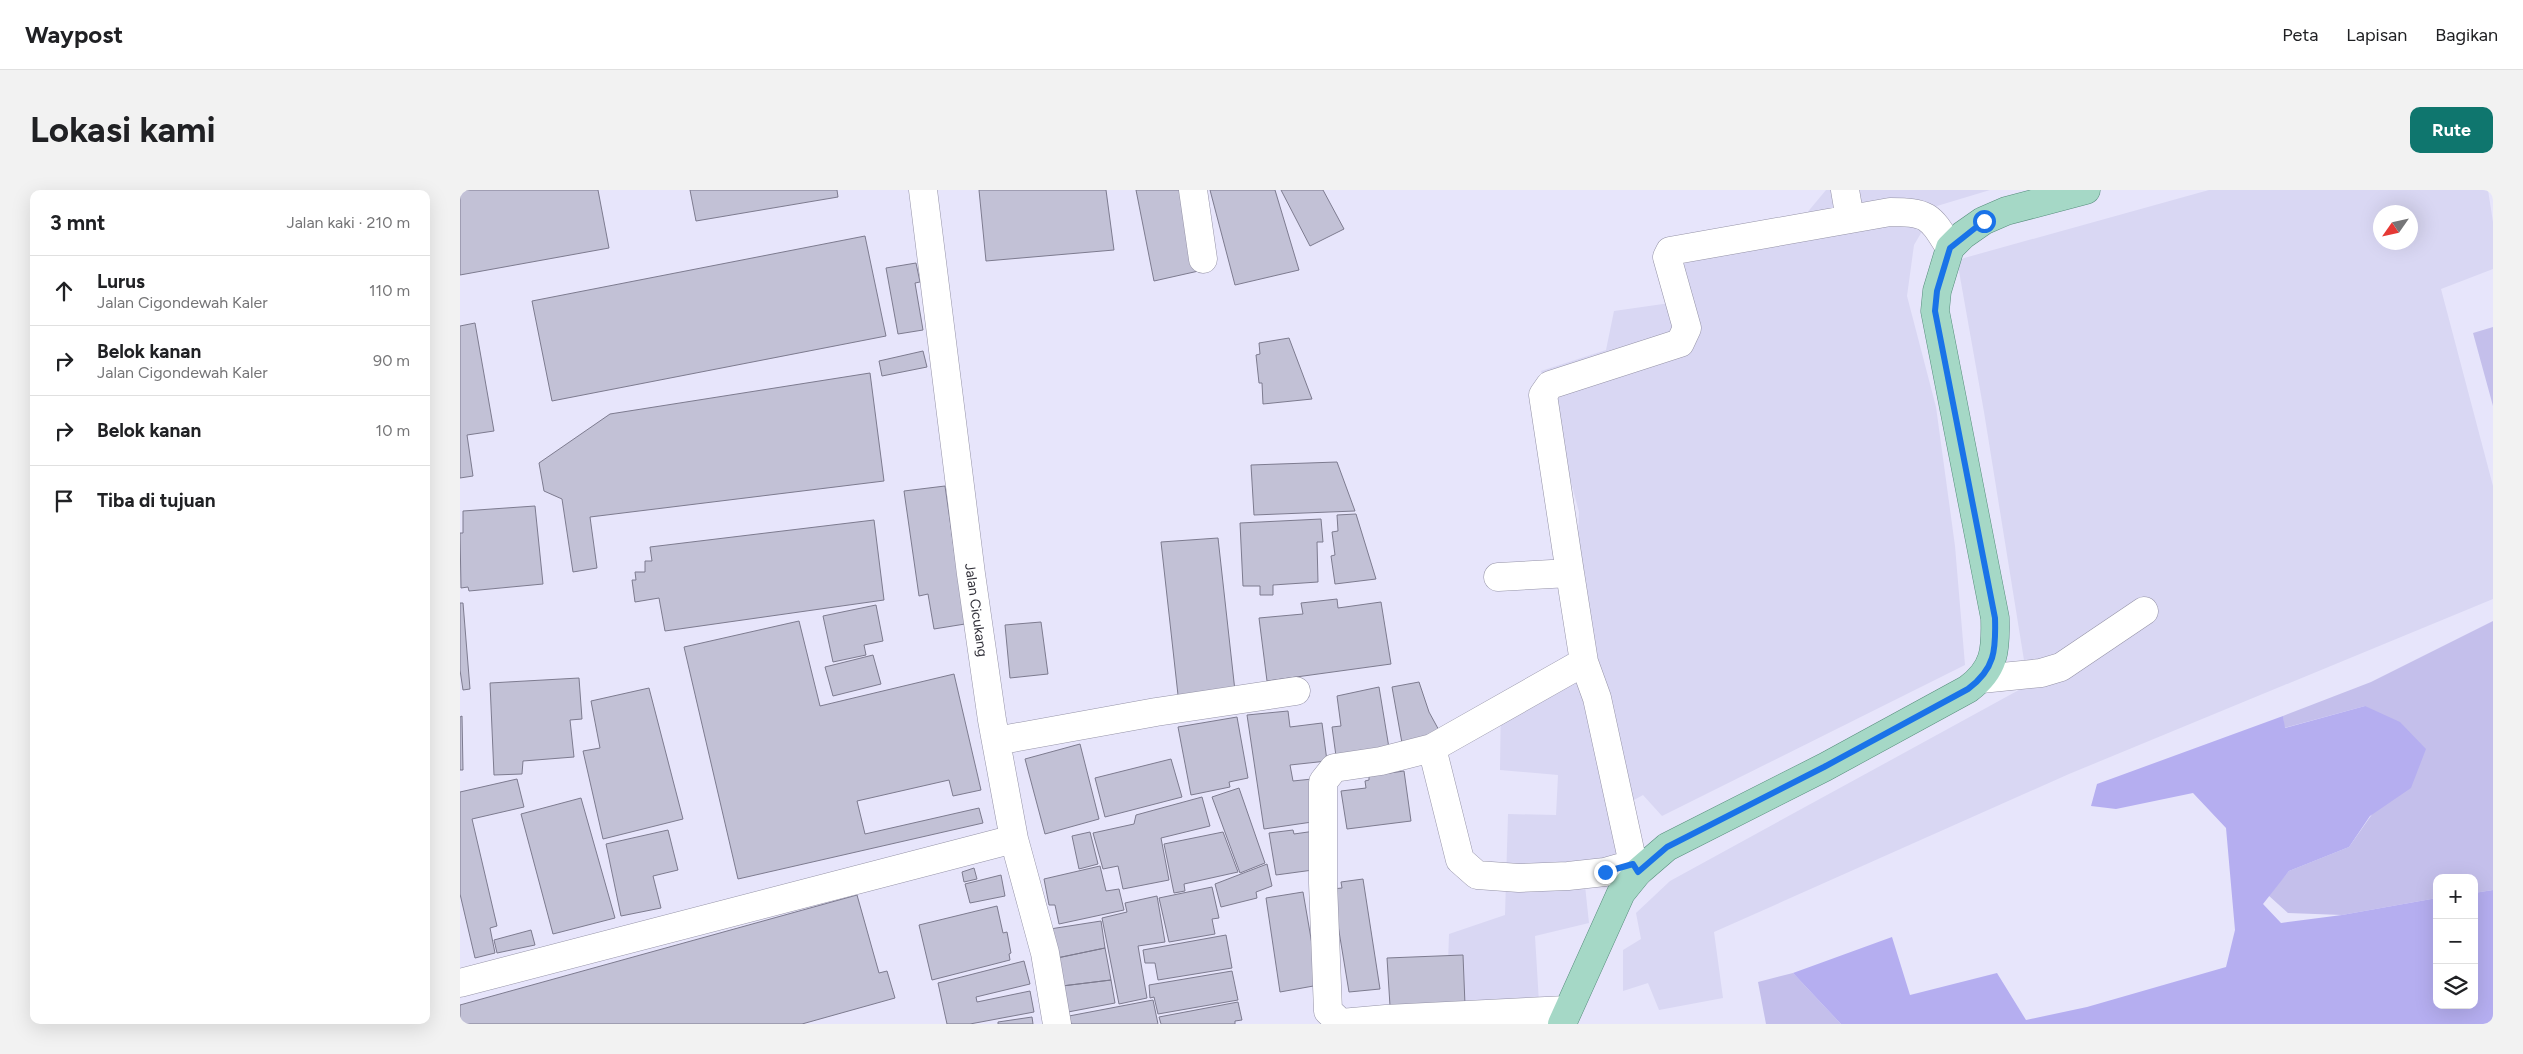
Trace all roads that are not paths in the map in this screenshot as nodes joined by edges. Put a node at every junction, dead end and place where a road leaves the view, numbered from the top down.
1 (924, 190) edge
2 (1193, 190) edge
3 (1845, 190) edge
4 (2086, 190) edge
5 (1850, 219) junction
6 (1950, 248) junction
7 (1203, 259) dead end
8 (1570, 573) junction
9 (1498, 577) dead end
10 (2144, 611) dead end
11 (1584, 662) junction
12 (1981, 679) junction
13 (1296, 691) dead end
14 (996, 741) junction
15 (1432, 748) junction
16 (1014, 839) junction
17 (1635, 868) junction
18 (460, 983) edge
19 (1564, 1017) edge
20 (1057, 1024) edge

1 - 14 street, Jalan Cicukang
2 - 7 street
3 - 5 street
4 - 6 main road
5 - 6 street
5 - 8 street
6 - 12 main road
8 - 9 street
8 - 11 street
10 - 12 street
11 - 15 street
11 - 17 street
12 - 17 main road
13 - 14 street
14 - 16 street, Jalan Cicukang
15 - 17 street
15 - 19 street
16 - 18 street
16 - 20 street, Jalan Cicukang
17 - 19 main road

